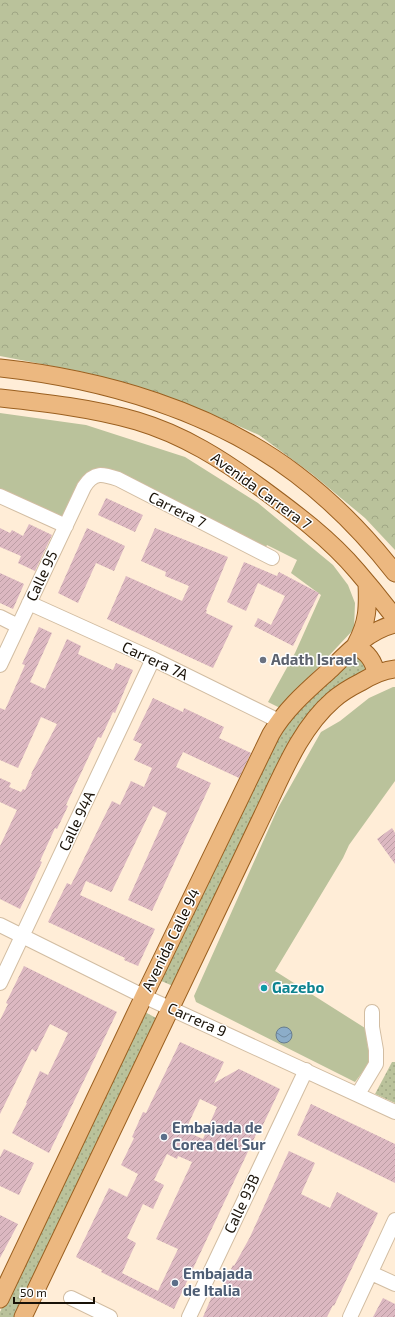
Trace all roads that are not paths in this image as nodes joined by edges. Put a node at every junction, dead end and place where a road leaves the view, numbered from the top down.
1 (0, 368) edge
2 (0, 398) edge
3 (84, 486) joint
4 (0, 496) edge
5 (66, 526) junction
6 (272, 558) dead end
7 (395, 572) edge
8 (367, 583) junction
9 (29, 603) junction
10 (0, 617) edge
11 (395, 618) edge
12 (395, 624) edge
13 (18, 626) junction
14 (355, 646) junction
15 (153, 659) junction
16 (0, 664) edge
17 (395, 669) edge
18 (376, 674) junction
19 (279, 721) junction
20 (0, 925) edge
21 (22, 937) junction
22 (0, 983) edge
23 (144, 996) junction
24 (170, 1008) junction
25 (372, 1012) dead end
26 (306, 1070) junction
27 (358, 1094) junction
28 (395, 1112) edge
29 (395, 1220) edge
30 (371, 1273) junction
31 (395, 1284) edge
32 (70, 1298) dead end
33 (0, 1299) edge
34 (23, 1317) edge
35 (110, 1317) edge
36 (189, 1317) edge
37 (350, 1317) edge

1 - 7 main road, Avenida Carrera 7
2 - 8 main road, Avenida Carrera 7
3 - 5 street, Calle 95
3 - 6 street, Carrera 7
4 - 5 street
5 - 9 street, Calle 95
8 - 11 main road, Avenida Carrera 7
8 - 14 main road
9 - 13 street, Calle 95
9 - 15 street, Carrera 7A
10 - 13 street
12 - 14 main road, Avenida Calle 94
13 - 16 street, Calle 95
14 - 18 main road
14 - 19 main road, Avenida Calle 94
15 - 19 street, Carrera 7A
15 - 21 street, Calle 94A
17 - 18 main road, Avenida Calle 94
18 - 24 main road, Avenida Calle 94
19 - 23 main road, Avenida Calle 94
20 - 21 street, Carrera 9
21 - 22 street, Calle 94A
21 - 23 street, Carrera 9
23 - 24 street, Carrera 9
23 - 33 main road, Avenida Calle 94
24 - 26 street, Carrera 9
24 - 34 main road, Avenida Calle 94
25 - 27 street
26 - 27 street, Carrera 9
26 - 36 street, Calle 93B
27 - 28 street, Carrera 9
29 - 30 street
30 - 31 street
30 - 37 street
32 - 35 street

